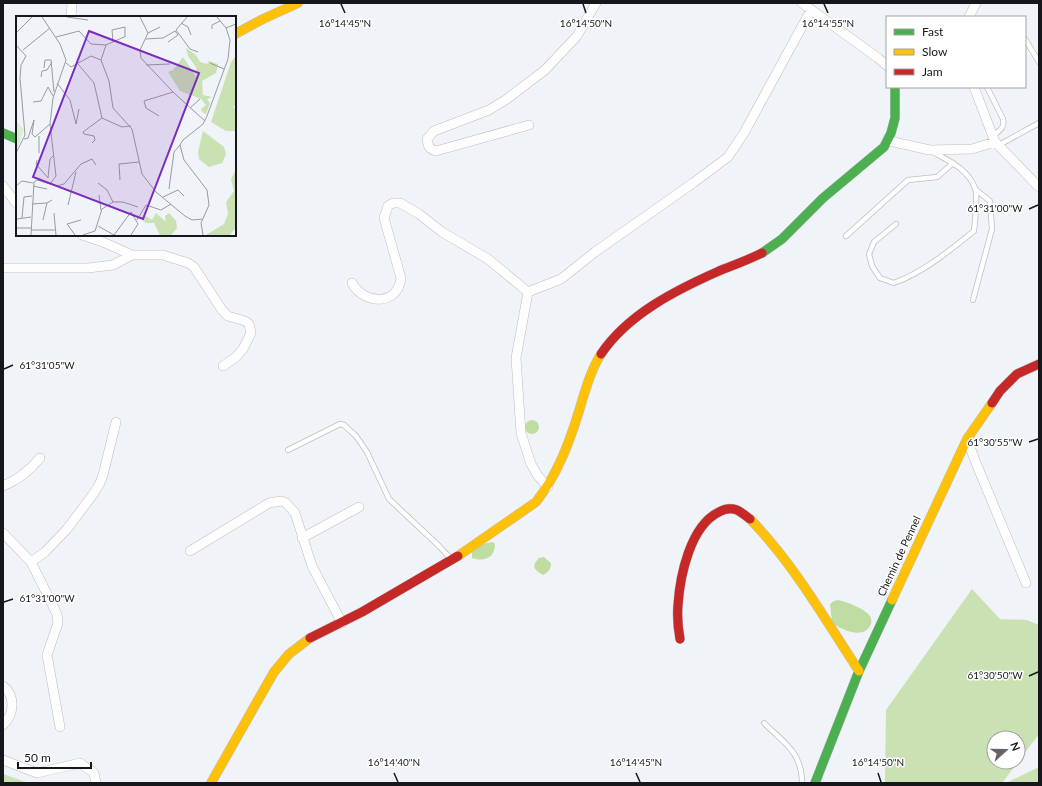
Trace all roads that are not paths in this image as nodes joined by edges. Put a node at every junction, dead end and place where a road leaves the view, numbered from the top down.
1 (72, 3) edge
2 (298, 3) edge
3 (596, 3) edge
4 (802, 3) edge
5 (976, 3) edge
6 (811, 10) junction
7 (71, 16) edge
8 (970, 16) edge
9 (236, 33) edge
10 (1026, 41) edge
11 (1039, 62) edge
12 (886, 65) edge
13 (895, 88) edge
14 (974, 88) edge
15 (988, 88) edge
16 (1039, 123) edge
17 (529, 125) dead end
18 (3, 133) edge
19 (16, 139) edge
20 (889, 141) junction
21 (996, 141) junction
22 (930, 150) junction
23 (952, 162) junction
24 (1035, 176) edge
25 (3, 186) edge
26 (1039, 187) edge
27 (975, 189) junction
28 (16, 203) edge
29 (896, 224) dead end
30 (85, 236) edge
31 (846, 236) dead end
32 (132, 255) junction
33 (3, 268) edge
34 (352, 283) dead end
35 (528, 292) junction
36 (973, 300) dead end
37 (1039, 364) edge
38 (223, 366) dead end
39 (116, 422) dead end
40 (967, 439) junction
41 (288, 450) dead end
42 (40, 458) dead end
43 (3, 486) edge
44 (548, 487) junction
45 (359, 507) dead end
46 (3, 533) edge
47 (302, 538) junction
48 (190, 551) dead end
49 (452, 560) junction
50 (31, 562) junction
51 (1026, 583) dead end
52 (342, 623) junction
53 (680, 639) dead end
54 (858, 671) junction
55 (3, 686) edge
56 (764, 723) dead end
57 (3, 725) edge
58 (60, 727) dead end
59 (3, 760) edge
60 (96, 783) edge
61 (211, 783) edge
62 (802, 783) edge
63 (815, 783) edge

1 - 7 street
2 - 9 street
3 - 17 street
4 - 6 street
5 - 8 street
6 - 12 street
6 - 35 street
10 - 11 lane
13 - 20 street
14 - 21 street
15 - 21 lane
16 - 21 lane
18 - 19 street
20 - 22 street
20 - 44 street
21 - 22 street
21 - 24 street
22 - 23 lane
23 - 27 lane
23 - 31 lane
24 - 26 street
25 - 28 street
27 - 29 lane
27 - 36 lane
30 - 32 street
32 - 33 street
32 - 38 street
34 - 35 street
35 - 44 street
37 - 40 street, Chemin de Pennel
39 - 50 street
40 - 51 street
40 - 54 street, Chemin de Pennel
41 - 49 lane
42 - 43 street
44 - 49 street
45 - 47 street
46 - 50 street
47 - 48 street
47 - 52 street
49 - 52 street
50 - 58 street
52 - 61 street
53 - 54 street
54 - 63 street, Chemin de Pennel
55 - 57 street
56 - 62 lane
59 - 60 street

